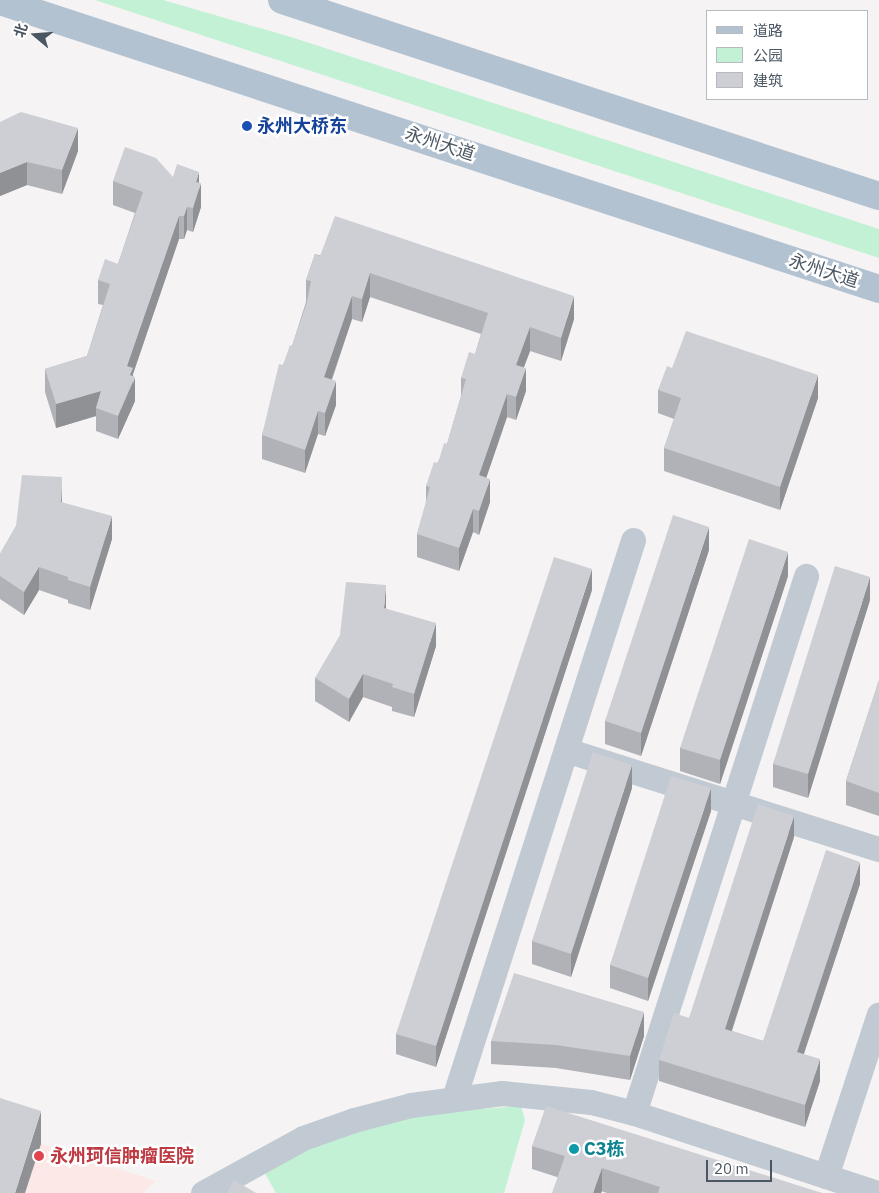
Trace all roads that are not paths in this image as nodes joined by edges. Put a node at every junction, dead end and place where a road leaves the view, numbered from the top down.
1 (0, 0) edge
2 (282, 0) edge
3 (879, 196) edge
4 (879, 289) edge
5 (633, 540) dead end
6 (806, 576) dead end
7 (566, 750) junction
8 (732, 803) junction
9 (879, 849) edge
10 (879, 1014) edge
11 (454, 1098) junction
12 (634, 1113) junction
13 (826, 1176) junction
14 (203, 1193) edge
15 (877, 1193) edge

1 - 4 main road, 永州大道
2 - 3 main road
5 - 7 street
6 - 8 street
7 - 8 street
7 - 11 street
8 - 9 street
8 - 12 street
10 - 13 street
11 - 12 street
11 - 14 street
12 - 13 street
13 - 15 street

